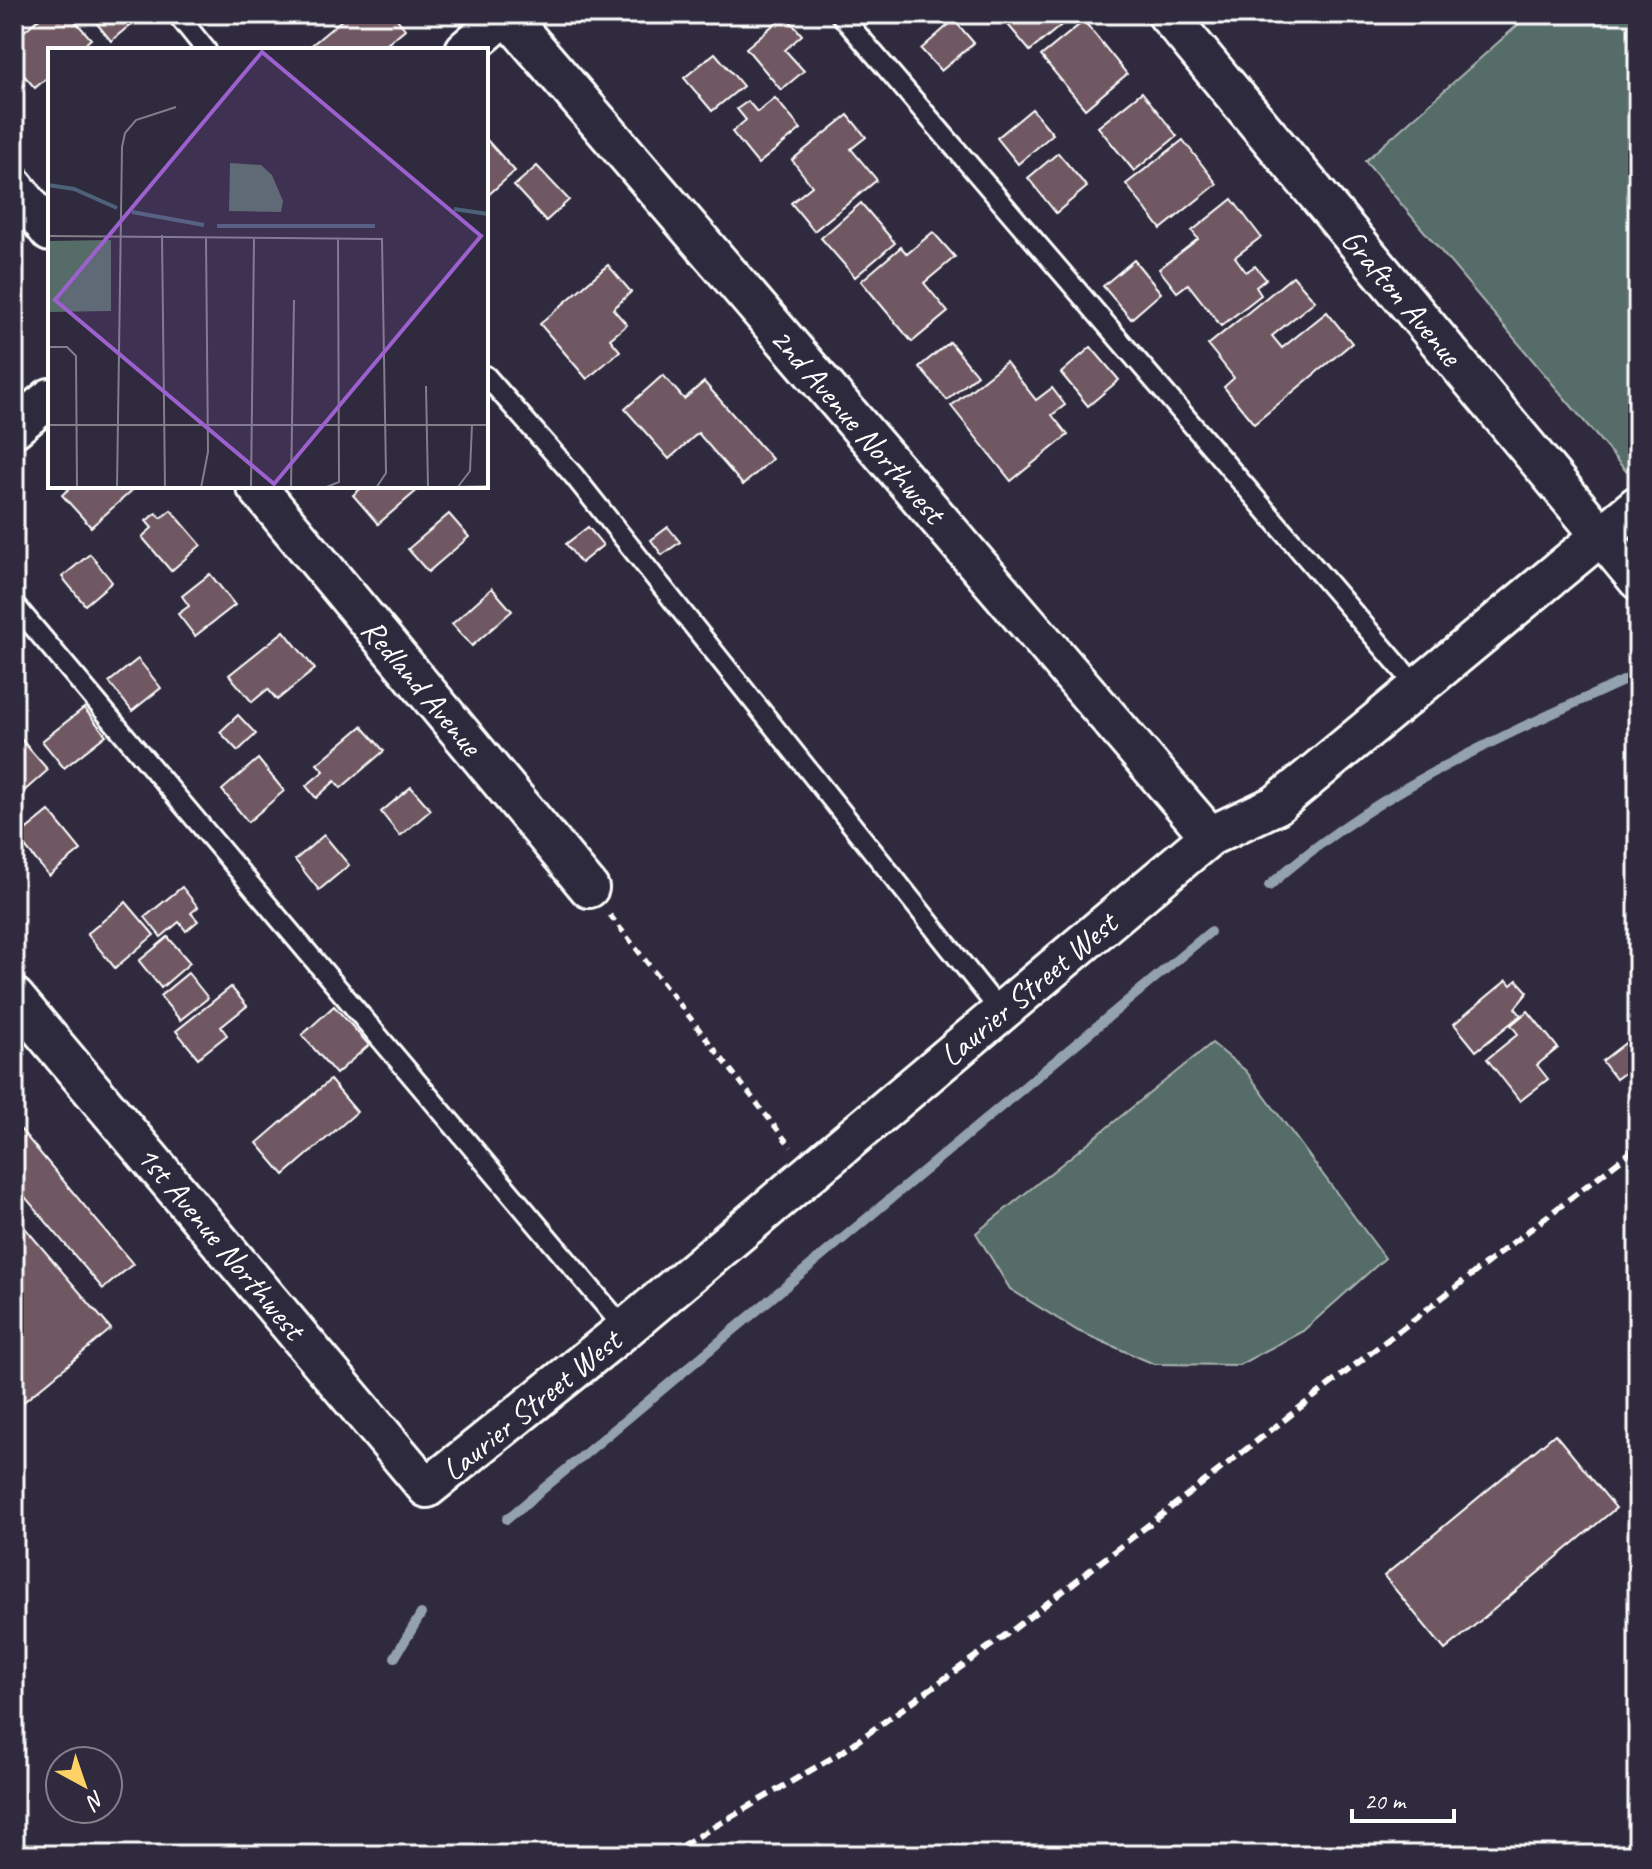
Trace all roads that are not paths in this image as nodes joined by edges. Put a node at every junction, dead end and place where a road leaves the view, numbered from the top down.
1 (177, 14) edge
2 (507, 14) edge
3 (840, 14) edge
4 (1167, 14) edge
5 (204, 48) edge
6 (467, 48) edge
7 (14, 186) edge
8 (48, 229) edge
9 (488, 378) edge
10 (48, 400) edge
11 (14, 428) edge
12 (258, 488) edge
13 (1638, 505) edge
14 (1601, 537) junction
15 (1638, 580) edge
16 (14, 604) edge
17 (1418, 688) junction
18 (1210, 836) junction
19 (589, 888) road end
20 (14, 997) edge
21 (1000, 1011) junction
22 (625, 1329) junction
23 (427, 1488) joint

1 - 5 lane
2 - 6 street
2 - 18 street, 2nd Avenue Northwest
3 - 17 lane
4 - 14 street, Grafton Avenue
7 - 8 street
9 - 21 lane
10 - 11 street
12 - 19 street, Redland Avenue
13 - 14 street, Laurier Street West
14 - 15 street, Grafton Avenue
14 - 17 street, Laurier Street West
16 - 22 lane
17 - 18 street, Laurier Street West
18 - 21 street, Laurier Street West
20 - 23 street, 1st Avenue Northwest
21 - 22 street, Laurier Street West
22 - 23 street, Laurier Street West

